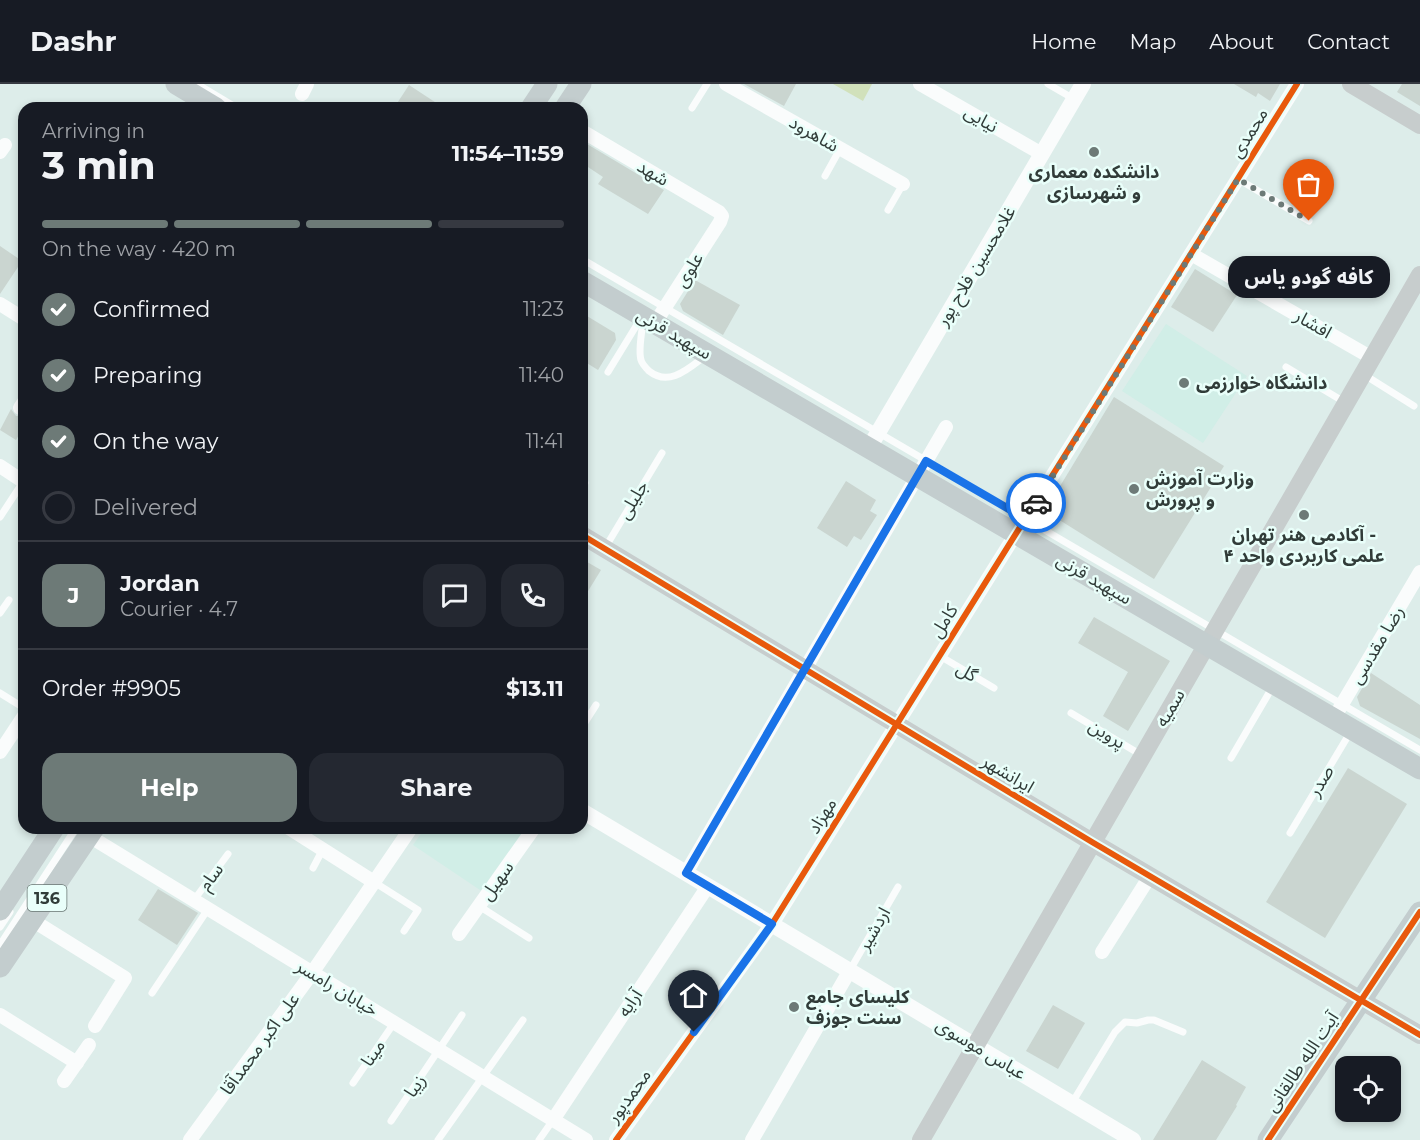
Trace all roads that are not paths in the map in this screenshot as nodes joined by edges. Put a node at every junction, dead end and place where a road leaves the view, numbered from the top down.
1 (176, 84) edge
2 (197, 84) edge
3 (547, 84) edge
4 (581, 84) edge
5 (707, 84) edge
6 (726, 84) edge
7 (920, 84) edge
8 (1048, 84) edge
9 (1083, 84) edge
10 (1298, 84) edge
11 (1351, 84) edge
12 (1074, 99) junction
13 (206, 102) edge
14 (227, 102) edge
15 (535, 102) edge
16 (569, 102) edge
17 (692, 108) dead end
18 (1420, 125) edge
19 (588, 135) edge
20 (840, 148) junction
21 (1042, 154) junction
22 (825, 176) dead end
23 (1238, 179) junction
24 (903, 184) joint
25 (888, 210) dead end
26 (722, 216) joint
27 (1309, 221) dead end
28 (1191, 254) junction
29 (588, 264) edge
30 (1420, 275) edge
31 (588, 283) edge
32 (0, 304) edge
33 (18, 316) edge
34 (655, 316) junction
35 (708, 354) junction
36 (1367, 366) junction
37 (1286, 367) dead end
38 (608, 372) dead end
39 (1346, 403) junction
40 (1414, 406) dead end
41 (946, 427) dead end
42 (873, 440) junction
43 (662, 453) dead end
44 (0, 466) edge
45 (922, 469) junction
46 (18, 477) edge
47 (18, 490) edge
48 (0, 517) edge
49 (1021, 526) junction
50 (588, 539) edge
51 (604, 548) junction
52 (1420, 572) edge
53 (9, 600) dead end
54 (0, 613) edge
55 (1211, 637) junction
56 (940, 656) junction
57 (805, 669) junction
58 (1274, 684) junction
59 (993, 688) dead end
60 (0, 693) edge
61 (18, 704) edge
62 (596, 705) dead end
63 (1338, 711) junction
64 (1071, 713) dead end
65 (588, 718) edge
66 (897, 724) junction
67 (18, 725) edge
68 (1352, 729) junction
69 (0, 752) edge
70 (1143, 756) junction
71 (1231, 758) dead end
72 (1419, 764) edge
73 (588, 815) edge
74 (1290, 833) dead end
75 (51, 834) edge
76 (84, 834) edge
77 (84, 834) edge
78 (91, 834) edge
79 (299, 834) edge
80 (407, 834) edge
81 (530, 834) edge
82 (1092, 842) junction
83 (323, 849) junction
84 (228, 854) dead end
85 (313, 868) dead end
86 (686, 873) junction
87 (1150, 876) junction
88 (375, 882) junction
89 (708, 886) junction
90 (898, 887) dead end
91 (194, 900) junction
92 (479, 906) junction
93 (7, 909) edge
94 (208, 909) junction
95 (1420, 912) edge
96 (32, 920) junction
97 (772, 924) junction
98 (0, 927) edge
99 (404, 931) dead end
100 (459, 934) dead end
101 (529, 938) dead end
102 (0, 945) edge
103 (1102, 952) dead end
104 (0, 967) edge
105 (850, 970) junction
106 (312, 973) junction
107 (152, 993) dead end
108 (1368, 1004) junction
109 (0, 1015) edge
110 (462, 1015) dead end
111 (523, 1020) dead end
112 (394, 1023) junction
113 (95, 1026) dead end
114 (1183, 1032) dead end
115 (1420, 1035) edge
116 (89, 1045) dead end
117 (975, 1046) junction
118 (439, 1051) junction
119 (77, 1063) junction
120 (482, 1077) junction
121 (64, 1081) dead end
122 (353, 1083) dead end
123 (1072, 1103) junction
124 (553, 1120) junction
125 (391, 1121) dead end
126 (190, 1140) edge
127 (438, 1140) edge
128 (539, 1140) edge
129 (586, 1140) edge
130 (615, 1140) edge
131 (752, 1140) edge
132 (921, 1140) edge
133 (1133, 1140) edge
134 (1268, 1140) edge

1 - 13 main road
2 - 14 lane
3 - 15 main road
4 - 16 main road
5 - 17 lane
6 - 20 street, شاهرود
7 - 21 street, نیایی
8 - 12 lane
9 - 12 street, غلامحسین فلاح‌ پور
10 - 23 street, محمدی
11 - 18 main road
12 - 21 street, غلامحسین فلاح‌ پور
19 - 26 street, شهد
20 - 22 lane
20 - 24 street, شاهرود
21 - 42 street, غلامحسین فلاح‌ پور
23 - 27 lane
23 - 28 street, محمدی
24 - 25 lane
26 - 34 street, علوی
28 - 36 street, افشار
28 - 49 street, محمدی
29 - 34 lane
30 - 36 main road, سمیه
31 - 34 main road, سپهبد قرنی
32 - 33 street
34 - 35 main road, سپهبد قرنی
34 - 35 lane
34 - 38 lane
34 - 42 lane
35 - 42 main road, سپهبد قرنی
36 - 39 main road, سمیه
36 - 40 lane
37 - 39 lane
39 - 55 main road, سمیه
41 - 45 street
42 - 45 main road, سپهبد قرنی
43 - 51 lane, جلیلی
44 - 46 street
45 - 49 main road, سپهبد قرنی
45 - 57 street
47 - 48 lane
49 - 55 main road, سپهبد قرنی
49 - 56 street, کامل
50 - 51 main road, ایرانشهر
51 - 57 main road, ایرانشهر
52 - 63 street, رضا مقدسی
53 - 54 lane
55 - 58 main road, سپهبد قرنی
55 - 63 lane
55 - 70 main road, سمیه
56 - 59 lane, گل
56 - 66 street, کامل
57 - 66 main road, ایرانشهر
57 - 86 street
58 - 63 main road, سپهبد قرنی
58 - 71 lane
60 - 61 lane
62 - 65 lane
63 - 68 main road, سپهبد قرنی
63 - 72 lane
64 - 70 lane, پروین
66 - 82 main road, ایرانشهر
66 - 97 street, مهزاد
67 - 69 street
68 - 72 main road, سپهبد قرنی
68 - 74 lane, صدر
70 - 82 main road, سمیه
73 - 86 street, عباس موسوی
75 - 93 main road, 136
76 - 96 main road, 136
77 - 102 lane
78 - 91 street, خیابان رامسر
79 - 83 street
80 - 88 street, علی اکبر محمدآقا
81 - 92 street, سهیل
82 - 87 main road, ایرانشهر
82 - 117 main road, سمیه
83 - 85 lane
83 - 88 street
84 - 91 lane, سام
86 - 89 street, عباس موسوی
87 - 103 street
87 - 108 main road, ایرانشهر
88 - 99 lane
88 - 106 street, علی اکبر محمدآقا
89 - 97 street, عباس موسوی
89 - 124 street, آرایه
90 - 105 lane, اردشیر
91 - 94 street, خیابان رامسر
92 - 100 street, سهیل
92 - 101 lane
93 - 98 lane
94 - 106 street, خیابان رامسر
94 - 107 lane
95 - 108 main road, آیت الله طالقانی
96 - 104 main road, 136
96 - 113 street
97 - 105 street, عباس موسوی
97 - 130 street, محمدپور
105 - 117 street, عباس موسوی
105 - 131 street
106 - 112 street, خیابان رامسر
106 - 126 street, علی اکبر محمدآقا
108 - 115 main road, ایرانشهر
108 - 134 main road, آیت الله طالقانی
109 - 119 street
110 - 118 lane, زیبا
111 - 120 lane
112 - 118 street, خیابان رامسر
112 - 122 lane, مینا
114 - 123 lane
116 - 119 street
117 - 123 street, عباس موسوی
117 - 132 main road, سمیه
118 - 120 street, خیابان رامسر
118 - 125 lane, زیبا
119 - 121 street
120 - 124 street, خیابان رامسر
120 - 127 lane
123 - 133 street, عباس موسوی
124 - 128 lane
124 - 129 street, خیابان رامسر

